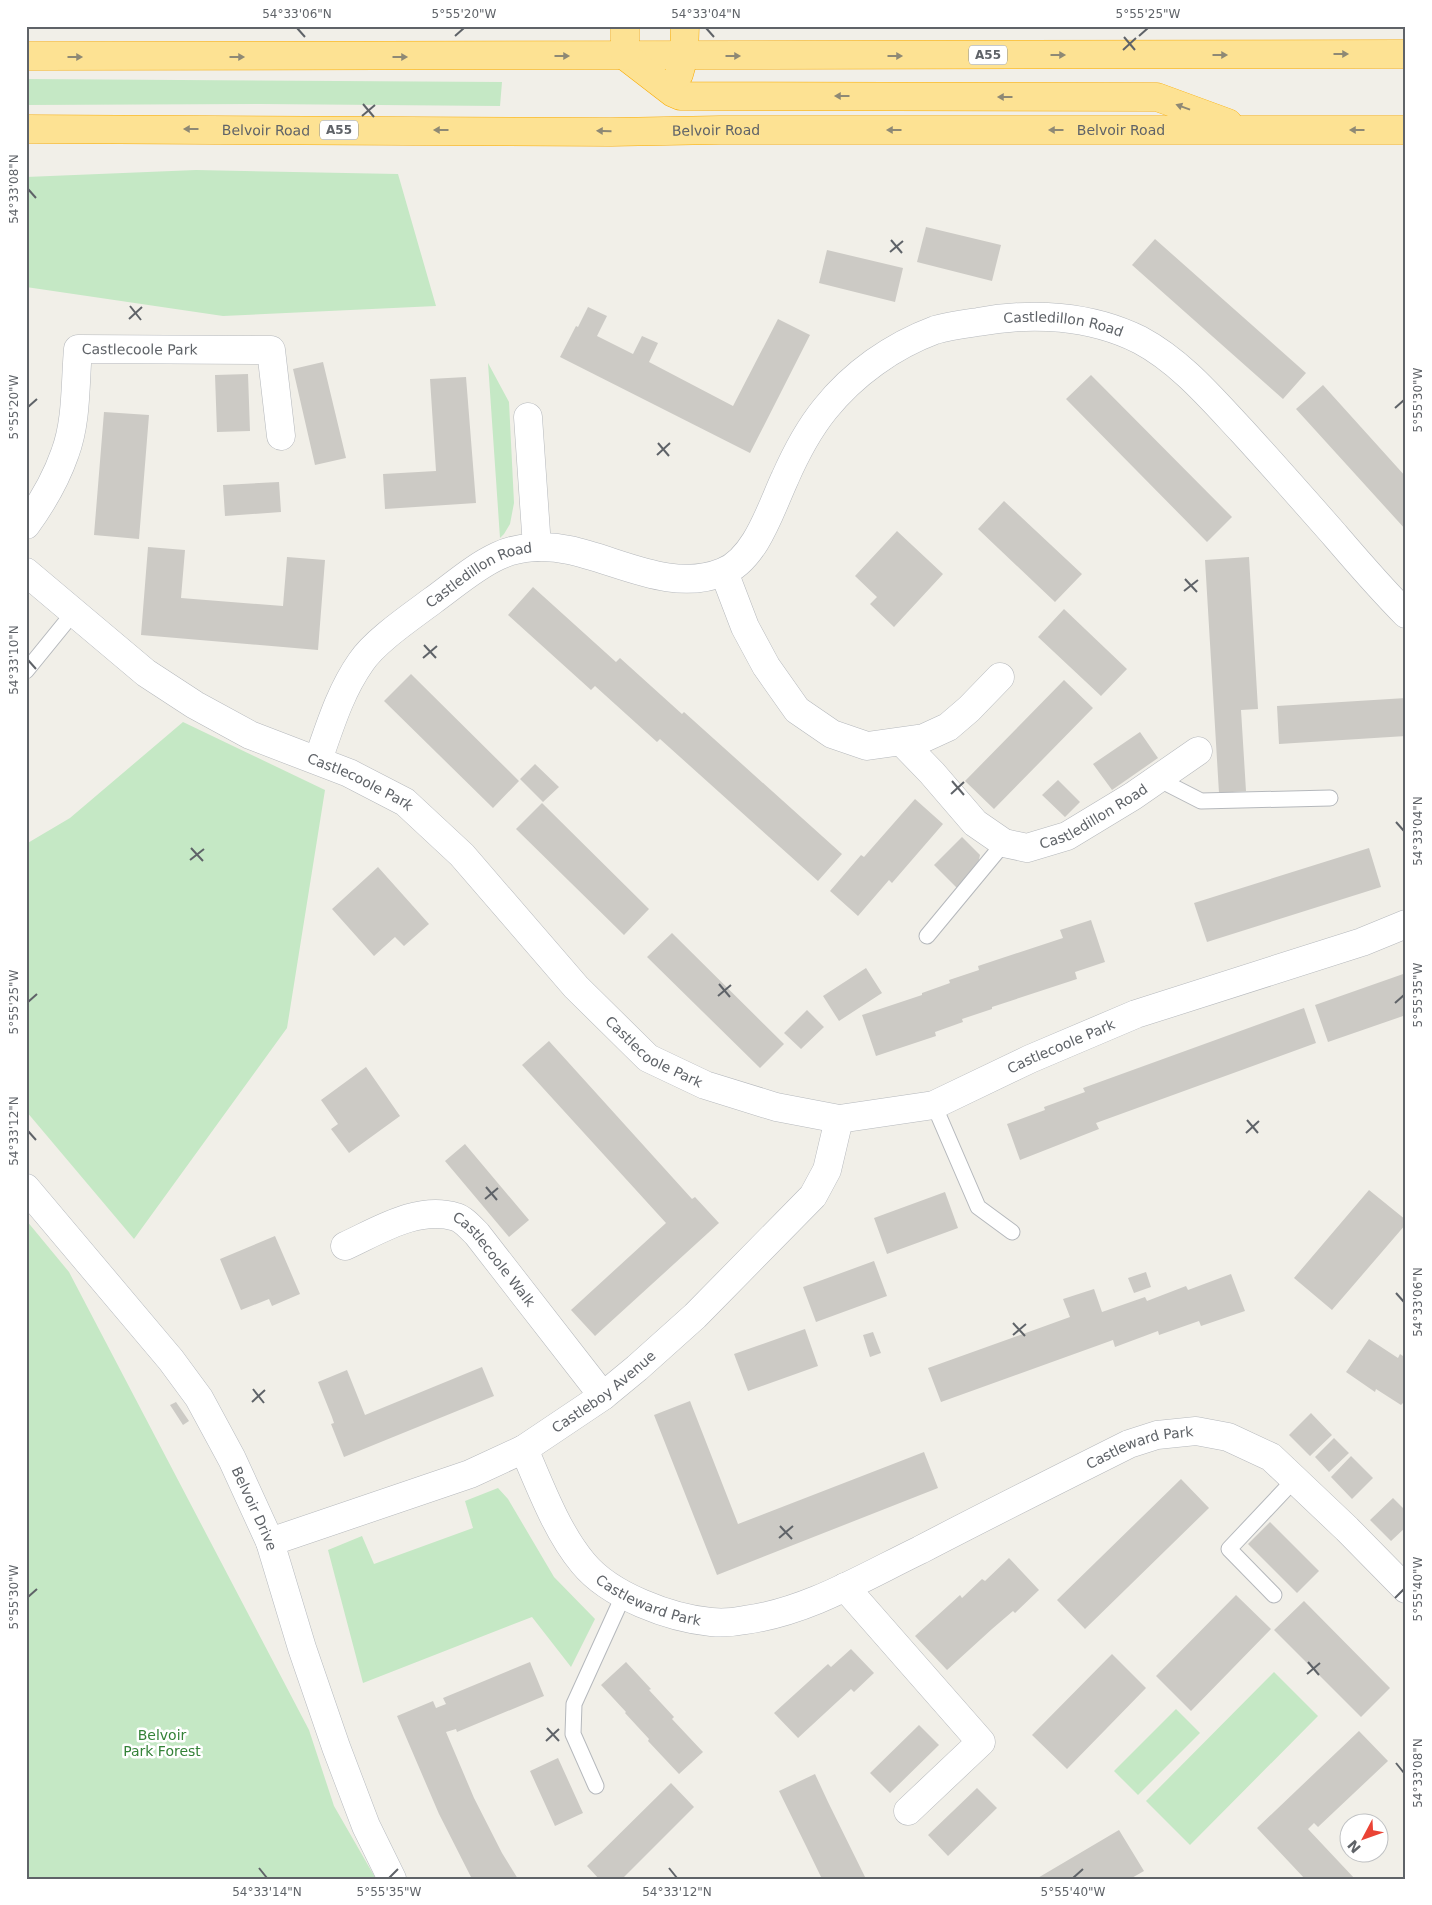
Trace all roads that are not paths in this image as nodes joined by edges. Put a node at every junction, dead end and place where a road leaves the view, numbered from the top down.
1 (625, 26) edge
2 (685, 26) edge
3 (1406, 54) edge
4 (26, 56) edge
5 (624, 56) junction
6 (684, 56) junction
7 (673, 93) junction
8 (26, 129) edge
9 (652, 130) junction
10 (1245, 130) junction
11 (1406, 130) edge
12 (528, 417) dead end
13 (281, 436) dead end
14 (26, 525) edge
15 (537, 547) junction
16 (26, 572) edge
17 (724, 572) junction
18 (74, 612) junction
19 (1406, 614) edge
20 (26, 671) edge
21 (1000, 676) dead end
22 (902, 742) junction
23 (1198, 751) dead end
24 (318, 760) junction
25 (1158, 779) junction
26 (1330, 798) dead end
27 (1004, 843) junction
28 (1406, 924) edge
29 (927, 936) dead end
30 (934, 1105) junction
31 (839, 1119) junction
32 (26, 1188) edge
33 (1012, 1232) dead end
34 (345, 1246) dead end
35 (603, 1396) junction
36 (524, 1449) junction
37 (1295, 1478) junction
38 (270, 1542) junction
39 (845, 1587) junction
40 (1406, 1589) edge
41 (624, 1594) junction
42 (1274, 1595) dead end
43 (596, 1786) dead end
44 (908, 1811) dead end
45 (392, 1879) edge

1 - 5 highway
2 - 6 highway
6 -> 3 highway, A55
4 -> 5 highway, A55
5 - 6 highway, A55
5 - 7 highway
6 - 7 highway
7 - 9 highway
10 -> 7 highway
9 -> 8 highway, Belvoir Road / A55
10 -> 9 highway, Belvoir Road / A55
11 -> 10 highway, Belvoir Road / A55
12 - 15 street
13 - 14 street, Castlecoole Park
15 - 17 street, Castledillon Road
15 - 24 street, Castledillon Road
16 - 18 street, Castlecoole Park
17 - 19 street, Castledillon Road
17 - 22 street
18 - 20 lane
18 - 24 street, Castlecoole Park
21 - 22 street
22 - 27 street, Castledillon Road
23 - 25 street, Castledillon Road
24 - 31 street, Castlecoole Park
25 - 26 lane
25 - 27 street, Castledillon Road
27 - 29 lane
28 - 30 street, Castlecoole Park
30 - 31 street, Castlecoole Park
30 - 33 lane
31 - 35 street, Castleboy Avenue
32 - 38 street, Belvoir Drive
34 - 35 street, Castlecoole Walk
35 - 36 street, Castleboy Avenue
36 - 38 street, Castleboy Avenue
36 - 41 street, Castleward Park
37 - 39 street, Castleward Park
37 - 40 street, Castleward Park
37 - 42 lane
38 - 45 street, Belvoir Drive
39 - 41 street, Castleward Park
39 - 44 street
41 - 43 lane

